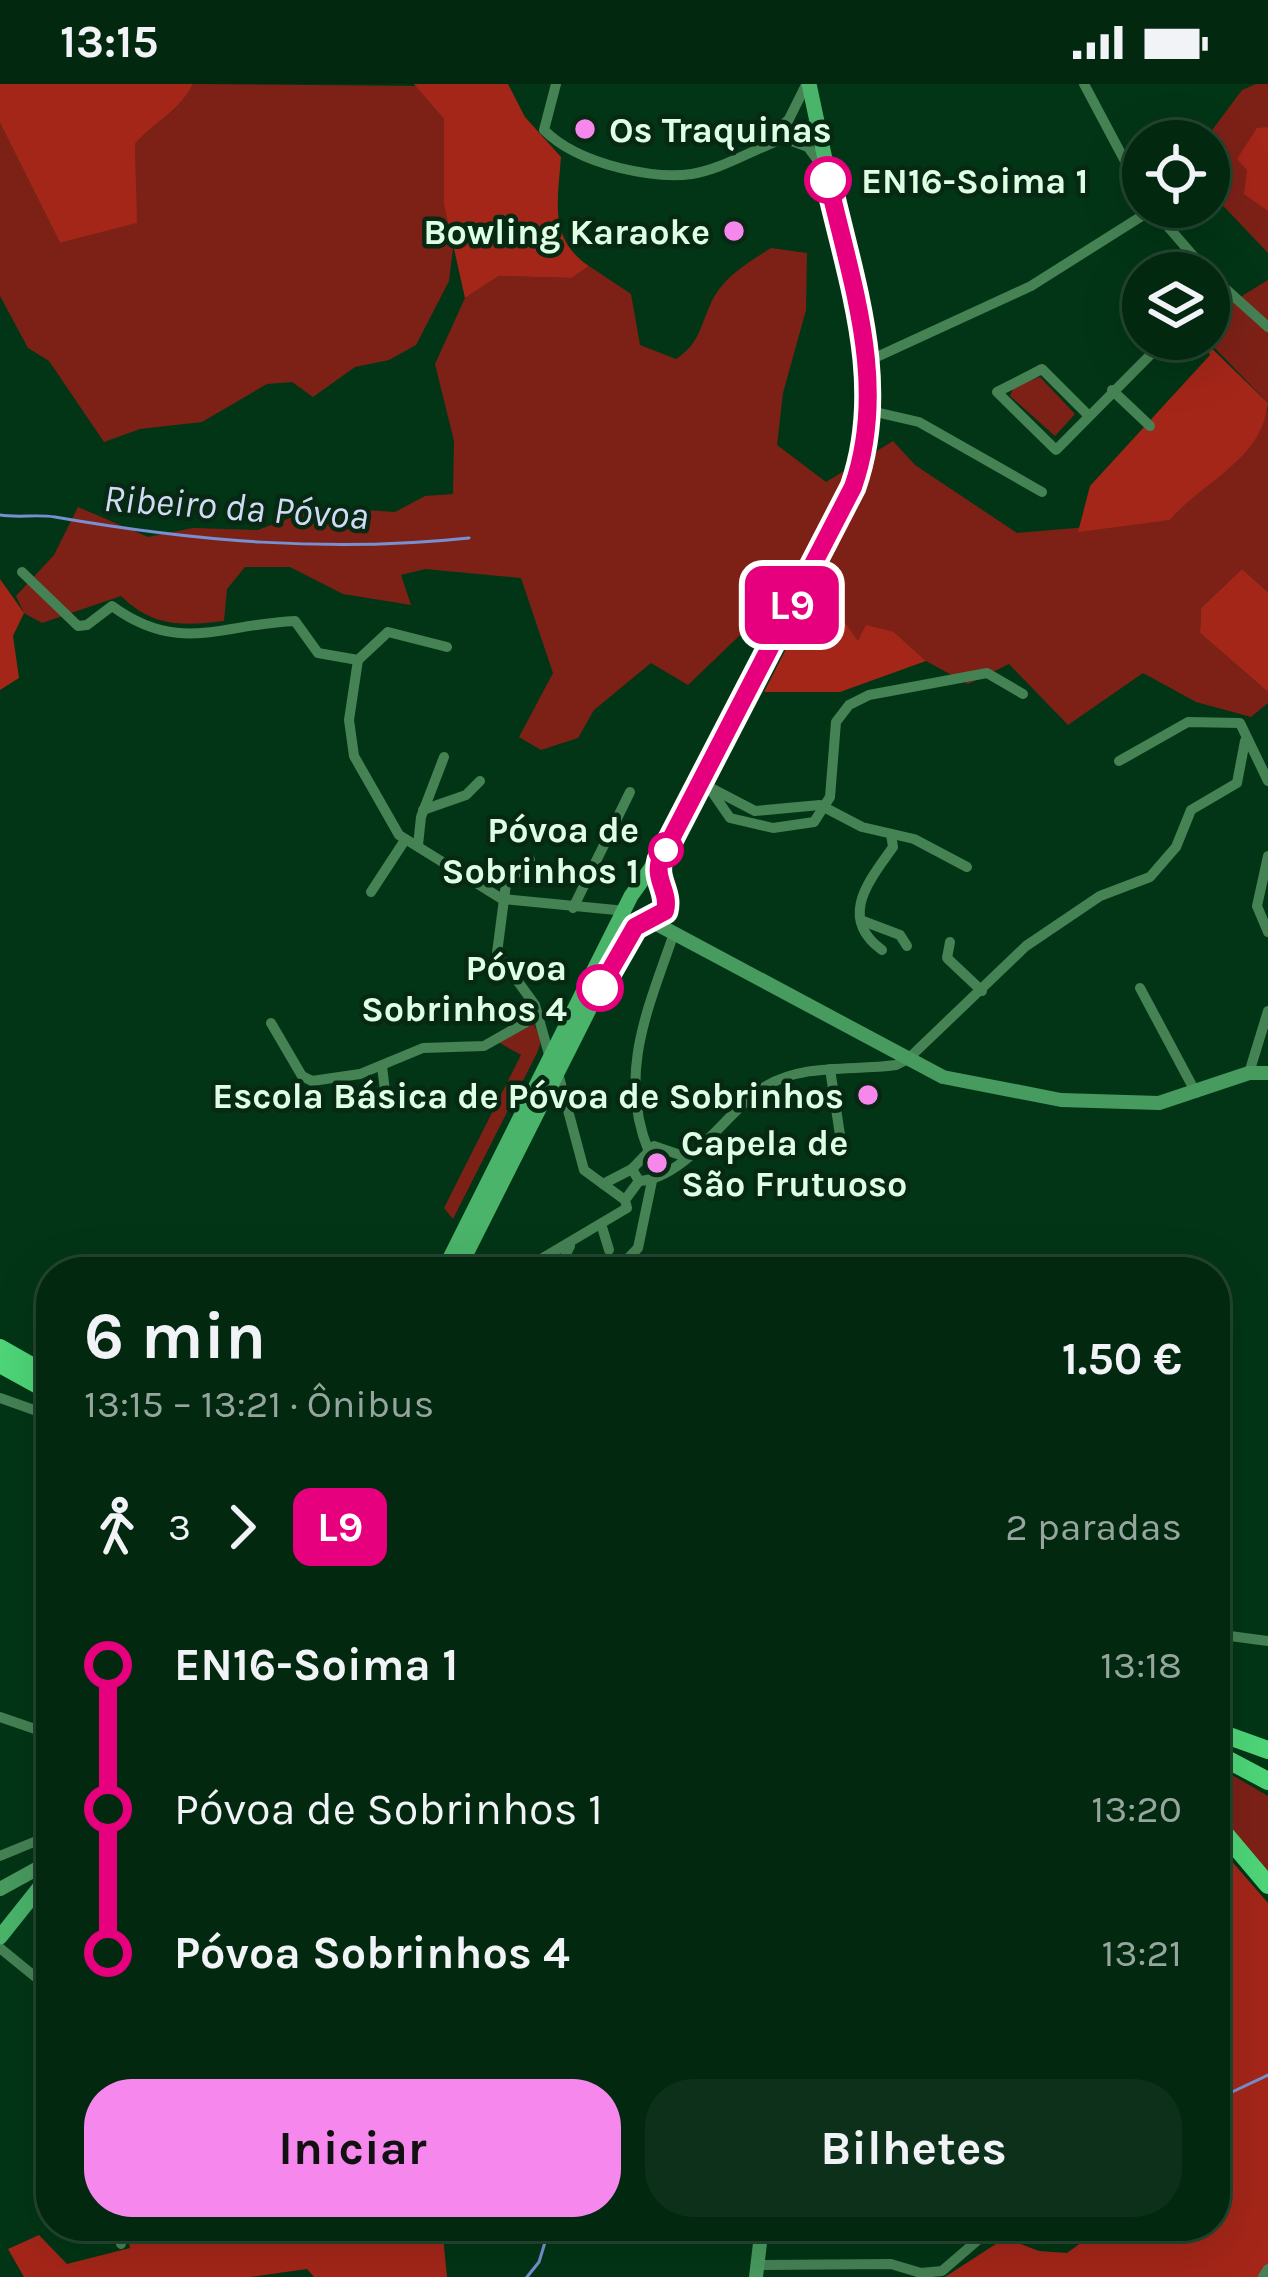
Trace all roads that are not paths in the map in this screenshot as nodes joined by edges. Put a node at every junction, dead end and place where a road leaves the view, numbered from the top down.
1 (556, 84) edge
2 (808, 84) edge
3 (1084, 84) edge
4 (815, 125) junction
5 (782, 134) junction
6 (1122, 155) edge
7 (826, 172) junction
8 (1122, 227) edge
9 (1168, 228) edge
10 (1187, 252) edge
11 (1230, 296) edge
12 (1268, 327) edge
13 (1140, 360) edge
14 (1143, 360) edge
15 (868, 362) junction
16 (1132, 370) junction
17 (1112, 390) junction
18 (871, 411) junction
19 (1088, 415) junction
20 (1150, 426) dead end
21 (1042, 492) dead end
22 (22, 572) dead end
23 (447, 647) dead end
24 (358, 660) junction
25 (1023, 694) dead end
26 (1245, 741) junction
27 (445, 757) dead end
28 (1119, 761) dead end
29 (480, 781) dead end
30 (1268, 782) edge
31 (704, 785) junction
32 (630, 792) dead end
33 (820, 805) junction
34 (423, 810) junction
35 (891, 834) junction
36 (405, 840) junction
37 (418, 845) junction
38 (1268, 856) edge
39 (530, 860) dead end
40 (660, 860) junction
41 (967, 867) dead end
42 (639, 886) junction
43 (662, 889) junction
44 (370, 892) dead end
45 (502, 899) junction
46 (628, 906) junction
47 (573, 908) junction
48 (596, 911) junction
49 (653, 918) junction
50 (861, 919) junction
51 (1268, 932) edge
52 (674, 936) junction
53 (615, 937) junction
54 (950, 942) dead end
55 (908, 946) dead end
56 (882, 950) dead end
57 (1140, 988) dead end
58 (982, 991) junction
59 (1268, 1011) edge
60 (539, 1015) junction
61 (572, 1020) junction
62 (271, 1023) dead end
63 (906, 1061) junction
64 (382, 1066) junction
65 (554, 1067) junction
66 (766, 1069) dead end
67 (830, 1070) junction
68 (1249, 1073) junction
69 (1268, 1073) edge
70 (772, 1083) junction
71 (1196, 1093) junction
72 (386, 1100) dead end
73 (544, 1101) junction
74 (566, 1106) junction
75 (840, 1135) dead end
76 (649, 1152) junction
77 (686, 1157) junction
78 (632, 1169) junction
79 (645, 1181) junction
80 (603, 1184) junction
81 (626, 1204) junction
82 (643, 1214) junction
83 (602, 1227) junction
84 (572, 1243) junction
85 (609, 1250) dead end
86 (451, 1257) edge
87 (466, 1257) edge
88 (546, 1257) edge
89 (564, 1257) edge
90 (629, 1257) edge
91 (0, 1348) edge
92 (0, 1364) edge
93 (36, 1368) edge
94 (36, 1384) edge
95 (0, 1398) edge
96 (36, 1411) edge
97 (1230, 1636) edge
98 (1268, 1641) edge
99 (0, 1717) edge
100 (36, 1729) edge
101 (1230, 1736) edge
102 (1268, 1750) edge
103 (1230, 1761) edge
104 (1268, 1781) edge
105 (1230, 1840) edge
106 (36, 1841) edge
107 (0, 1856) edge
108 (36, 1870) edge
109 (1268, 1885) edge
110 (36, 1887) edge
111 (0, 1890) edge
112 (20, 1902) junction
113 (0, 1937) edge
114 (0, 1948) edge
115 (36, 1977) edge
116 (120, 2241) edge
117 (760, 2241) edge
118 (977, 2241) edge
119 (121, 2244) dead end
120 (1268, 2269) edge
121 (757, 2271) edge
122 (1263, 2277) edge

1 - 5 street
2 - 4 main road
2 - 5 street
3 - 6 street
4 - 5 street
4 - 7 main road
5 - 7 street
7 - 15 main road
8 - 15 street
9 - 10 street
11 - 12 street
13 - 16 street
14 - 16 street
15 - 18 main road
16 - 17 street
17 - 19 street
17 - 20 street
18 - 21 street
18 - 31 main road
19 - 19 street
22 - 24 street
23 - 24 street
24 - 36 street
25 - 33 street
26 - 28 street
26 - 30 street
26 - 58 street
27 - 34 street
29 - 34 street
31 - 33 street
31 - 33 street
31 - 40 main road
32 - 47 street
33 - 35 street
34 - 37 street
35 - 41 street
35 - 50 street
36 - 37 street
36 - 44 street
37 - 45 street
38 - 51 street
39 - 45 street
40 - 42 main road
40 - 43 main road
42 - 43 main road
42 - 46 main road
43 - 49 main road
45 - 47 street
45 - 60 street
46 - 48 street
46 - 49 main road
46 - 53 main road
47 - 48 street
48 - 53 street
49 - 52 street
49 - 65 main road
50 - 55 street
50 - 56 street
52 - 63 street
52 - 76 street
53 - 61 main road
54 - 58 street
57 - 71 street
58 - 63 street
59 - 68 street
60 - 61 street
60 - 64 street
60 - 65 street
61 - 65 main road
62 - 64 street
63 - 67 street
63 - 71 street
64 - 72 street
65 - 73 main road
65 - 74 street
65 - 86 main road
66 - 70 street
67 - 70 street
67 - 75 street
68 - 69 street
68 - 71 street
70 - 77 street
73 - 74 street
73 - 87 main road
74 - 80 street
76 - 77 street
76 - 78 street
77 - 79 street
78 - 79 street
78 - 80 street
79 - 81 street
79 - 82 street
80 - 81 street
81 - 82 street
81 - 83 street
82 - 90 street
83 - 84 street
83 - 85 street
84 - 88 street
84 - 89 street
91 - 93 highway
92 - 94 highway
95 - 96 street
97 - 98 street
99 - 100 street
101 - 102 highway
103 - 104 highway
105 - 109 highway
106 - 107 street
108 - 111 street
110 - 112 main road
111 - 112 street
112 - 113 main road
114 - 115 street
116 - 119 street
117 - 121 street
118 - 121 street
120 - 122 street

